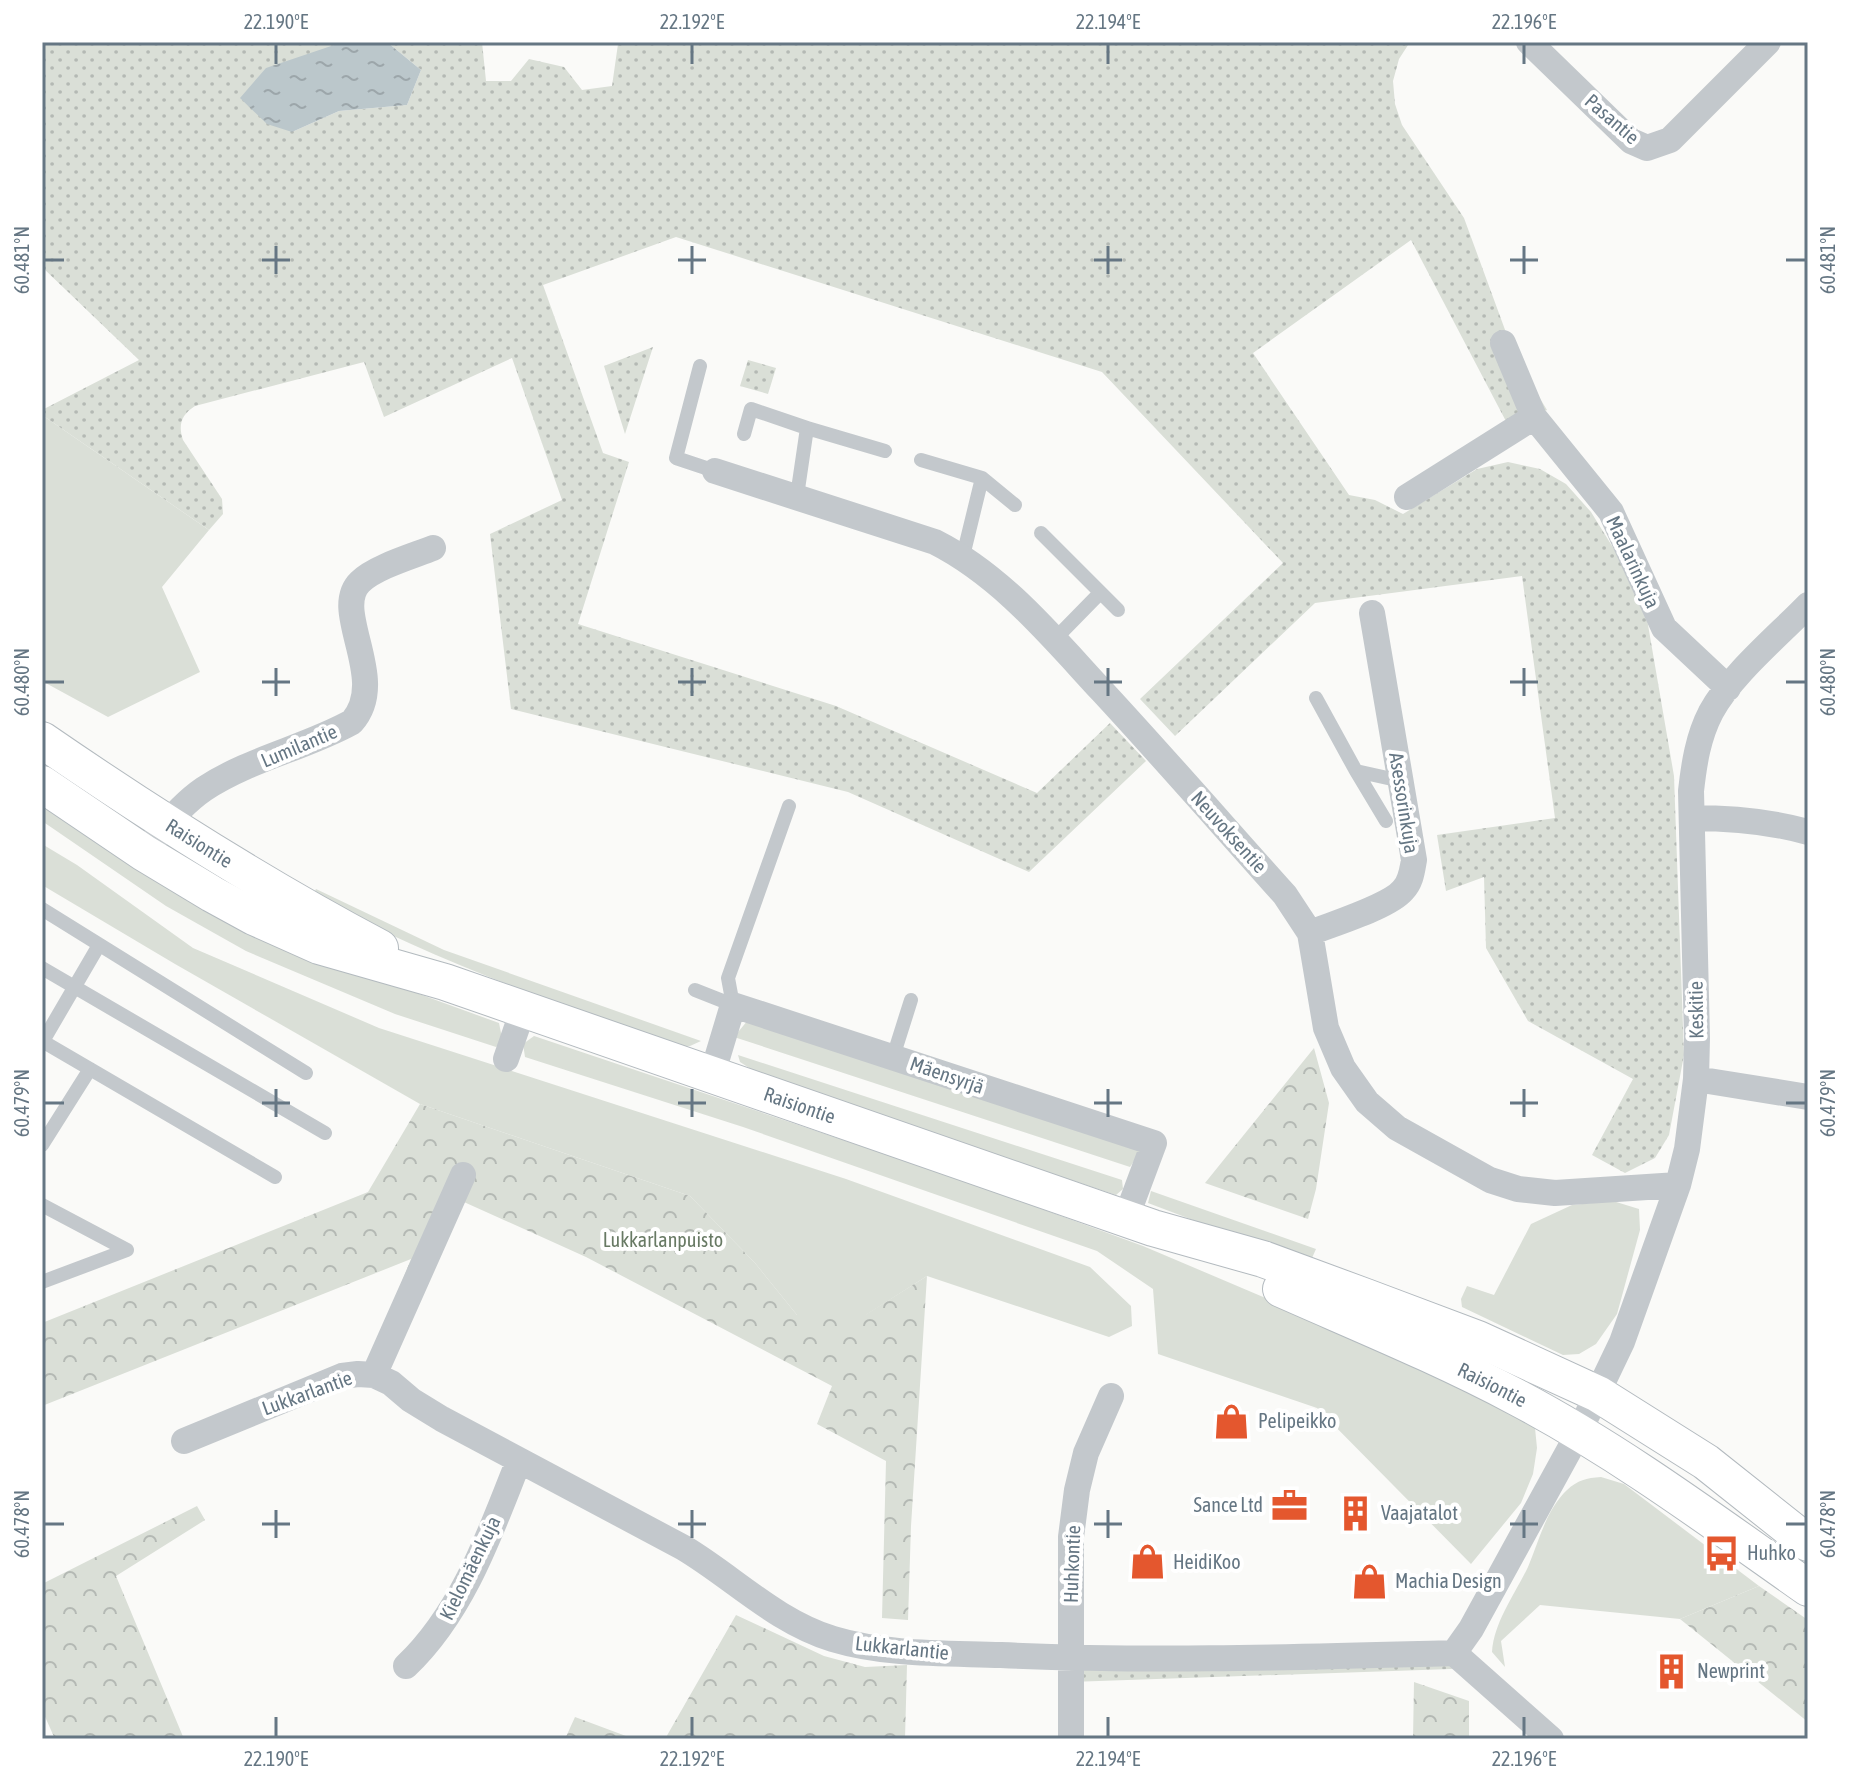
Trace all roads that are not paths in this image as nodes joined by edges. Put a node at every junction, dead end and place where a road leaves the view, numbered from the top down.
1 (1529, 42) edge
2 (1768, 42) edge
3 (1503, 343) dead end
4 (700, 366) dead end
5 (1534, 417) junction
6 (807, 428) junction
7 (744, 434) dead end
8 (885, 451) dead end
9 (921, 460) dead end
10 (715, 471) joint
11 (982, 478) junction
12 (797, 496) junction
13 (1407, 497) dead end
14 (1015, 505) dead end
15 (1041, 533) dead end
16 (433, 548) dead end
17 (963, 556) junction
18 (1100, 593) junction
19 (1808, 605) edge
20 (1118, 610) dead end
21 (1372, 613) dead end
22 (1054, 640) junction
23 (1728, 688) junction
24 (1316, 698) dead end
25 (42, 740) edge
26 (1356, 771) junction
27 (1401, 781) junction
28 (42, 784) edge
29 (789, 806) dead end
30 (1692, 818) junction
31 (1386, 821) dead end
32 (167, 824) junction
33 (1808, 832) edge
34 (144, 853) junction
35 (42, 909) edge
36 (1310, 933) junction
37 (99, 945) junction
38 (42, 968) edge
39 (445, 982) junction
40 (74, 986) junction
41 (695, 990) dead end
42 (911, 1000) dead end
43 (733, 1005) junction
44 (523, 1010) junction
45 (42, 1041) edge
46 (893, 1057) junction
47 (506, 1059) dead end
48 (90, 1069) junction
49 (306, 1073) dead end
50 (712, 1075) junction
51 (1696, 1079) junction
52 (1808, 1097) edge
53 (325, 1133) dead end
54 (42, 1145) edge
55 (463, 1175) dead end
56 (275, 1177) dead end
57 (1678, 1185) junction
58 (42, 1205) edge
59 (1139, 1223) junction
60 (42, 1282) edge
61 (374, 1375) junction
62 (1598, 1394) junction
63 (1111, 1396) dead end
64 (1578, 1434) junction
65 (184, 1441) dead end
66 (519, 1460) junction
67 (1808, 1543) edge
68 (1808, 1588) edge
69 (1454, 1653) junction
70 (1071, 1658) junction
71 (406, 1666) dead end
72 (1071, 1739) edge
73 (1551, 1739) edge

1 - 2 street, Pasantie
3 - 5 street, Maalarinkuja
4 - 10 lane
5 - 13 street
5 - 23 street, Maalarinkuja
6 - 7 lane
6 - 8 lane
6 - 12 lane
9 - 11 lane
10 - 12 street, Neuvoksentie
11 - 14 lane
11 - 17 lane
12 - 17 street, Neuvoksentie
15 - 18 lane
16 - 32 street, Lumilantie
17 - 22 street, Neuvoksentie
18 - 20 lane
18 - 22 lane
19 - 23 street, Keskitie
21 - 27 street, Asessorinkuja
22 - 36 street, Neuvoksentie
23 - 30 street, Keskitie
24 - 26 lane
25 - 32 main road, Raisiontie
26 - 27 lane
26 - 31 lane
27 - 36 street, Asessorinkuja
28 - 34 main road, Raisiontie
29 - 43 lane
30 - 33 street
30 - 51 street, Keskitie
32 - 34 street, Lumilantie
32 - 39 main road, Raisiontie
34 - 39 main road, Raisiontie
35 - 37 lane
36 - 57 street, Neuvoksentie
37 - 40 lane
37 - 49 lane
38 - 40 lane
39 - 44 main road, Raisiontie
40 - 45 lane
40 - 53 lane
41 - 43 lane
42 - 46 lane
43 - 46 street, Mäensyrjä
43 - 50 street
44 - 47 street
44 - 50 main road, Raisiontie
45 - 48 lane
46 - 59 street, Mäensyrjä
48 - 54 lane
48 - 56 lane
50 - 59 main road, Raisiontie
51 - 52 street
51 - 57 street, Keskitie
55 - 61 street
57 - 62 street, Keskitie
58 - 60 lane
59 - 62 main road, Raisiontie
59 - 64 main road, Raisiontie
61 - 65 street, Lukkarlantie
61 - 66 street, Lukkarlantie
62 - 64 street, Keskitie
62 - 67 main road, Raisiontie
63 - 70 street, Huhkontie
64 - 68 main road, Raisiontie
64 - 69 street
66 - 70 street, Lukkarlantie
66 - 71 street, Kielomäenkuja
69 - 70 street, Lukkarlantie
69 - 73 street
70 - 72 street, Huhkontie

